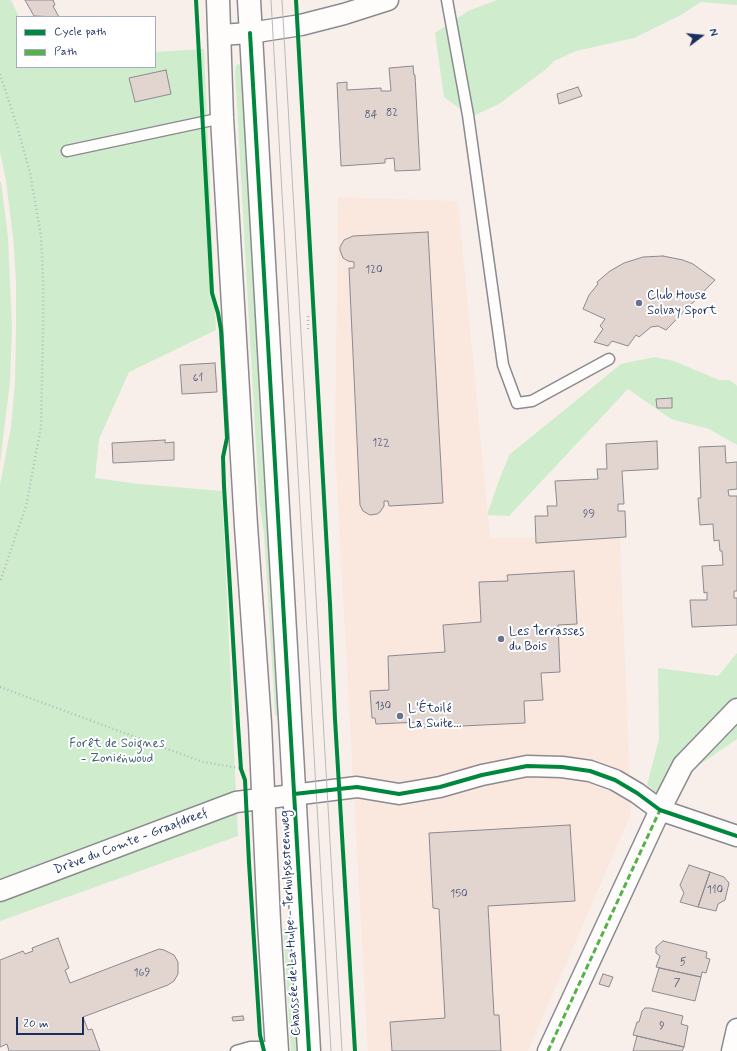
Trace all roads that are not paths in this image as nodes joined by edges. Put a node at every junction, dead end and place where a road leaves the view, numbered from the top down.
1 (218, 0) edge
2 (249, 0) edge
3 (388, 0) edge
4 (447, 0) edge
5 (250, 33) junction
6 (220, 35) junction
7 (222, 118) junction
8 (67, 151) dead end
9 (609, 359) dead end
10 (737, 709) edge
11 (294, 794) junction
12 (255, 799) junction
13 (660, 810) junction
14 (737, 836) edge
15 (0, 891) edge
16 (737, 1029) edge
17 (277, 1049) edge
18 (236, 1051) edge
19 (309, 1051) edge
20 (548, 1051) edge
21 (732, 1051) edge

1 - 6 main road, Chaussée de La Hulpe - Terhulpsesteenweg
2 - 5 main road, Chaussée de La Hulpe - Terhulpsesteenweg
3 - 5 street
4 - 9 lane
5 - 6 street
5 - 11 main road, Chaussée de La Hulpe - Terhulpsesteenweg
6 - 7 main road, Chaussée de La Hulpe - Terhulpsesteenweg
7 - 8 lane
7 - 12 main road, Chaussée de La Hulpe - Terhulpsesteenweg
10 - 13 street
11 - 12 street, Drève du Comte - Graafdreef
11 - 13 street, Drève du Comte - Graafdreef
11 - 19 main road, Chaussée de La Hulpe - Terhulpsesteenweg
12 - 15 street, Drève du Comte - Graafdreef
12 - 17 main road, Chaussée de La Hulpe - Terhulpsesteenweg
13 - 14 street, Drève du Comte - Graafdreef
13 - 20 street
16 - 21 street
17 - 18 lane

